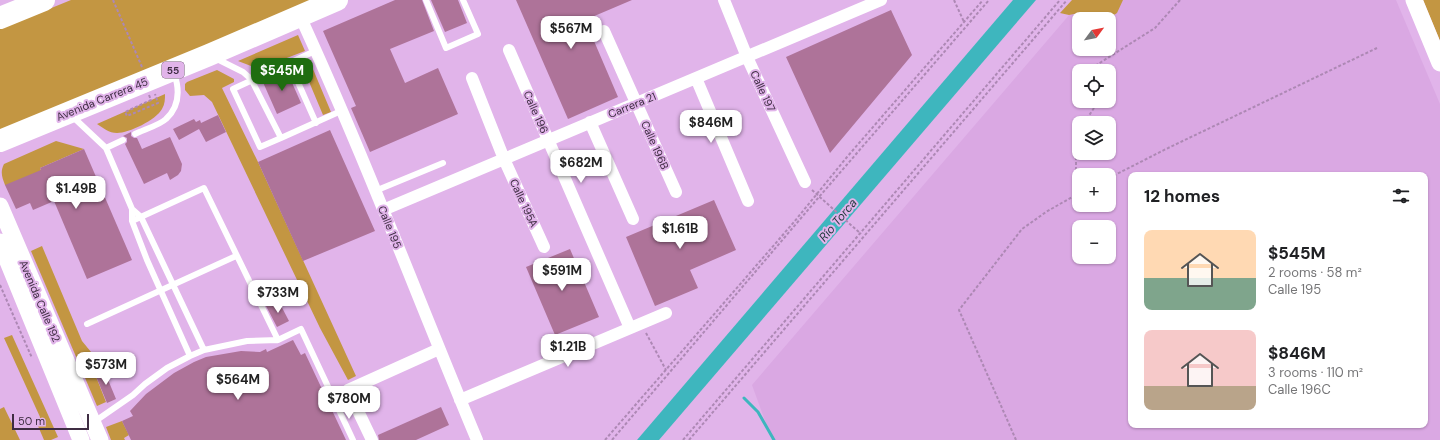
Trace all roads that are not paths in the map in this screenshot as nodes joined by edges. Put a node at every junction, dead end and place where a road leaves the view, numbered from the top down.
1 (44, 0) edge
2 (337, 0) edge
3 (426, 0) edge
4 (463, 0) edge
5 (724, 0) edge
6 (881, 0) edge
7 (1414, 0) edge
8 (300, 16) junction
9 (0, 18) edge
10 (604, 31) dead end
11 (509, 50) dead end
12 (315, 51) junction
13 (209, 55) junction
14 (747, 57) junction
15 (289, 62) junction
16 (1440, 63) edge
17 (172, 70) junction
18 (472, 78) dead end
19 (696, 78) junction
20 (251, 79) junction
21 (636, 103) junction
22 (341, 111) junction
23 (69, 112) junction
24 (590, 122) junction
25 (316, 123) junction
26 (135, 134) dead end
27 (281, 138) junction
28 (123, 140) dead end
29 (548, 140) junction
30 (3, 142) edge
31 (106, 148) junction
32 (504, 158) junction
33 (443, 163) dead end
34 (805, 182) dead end
35 (375, 191) junction
36 (676, 192) dead end
37 (748, 201) dead end
38 (0, 206) edge
39 (132, 209) junction
40 (383, 210) junction
41 (141, 217) junction
42 (634, 219) dead end
43 (132, 221) junction
44 (0, 242) edge
45 (544, 247) dead end
46 (236, 256) junction
47 (173, 284) junction
48 (160, 290) junction
49 (666, 313) dead end
50 (87, 324) dead end
51 (636, 326) junction
52 (278, 340) junction
53 (439, 349) junction
54 (204, 350) junction
55 (190, 356) junction
56 (460, 400) junction
57 (96, 431) edge
58 (80, 438) edge
59 (353, 440) edge
60 (372, 440) edge
61 (477, 440) edge

1 - 9 highway
2 - 8 highway, Avenida Carrera 45 / 55
3 - 4 lane
5 - 14 street, Calle 197
6 - 14 street, Carrera 21
7 - 16 main road
8 - 12 street, Calle 195
8 - 13 highway, Avenida Carrera 45 / 55
10 - 21 street, Calle 196B
11 - 29 street, Calle 196
12 - 15 lane
12 - 22 street, Calle 195
13 - 17 highway, Avenida Carrera 45 / 55
13 - 20 lane
14 - 19 street, Carrera 21
14 - 34 street, Calle 197
15 - 20 lane
15 - 25 lane
17 - 23 highway, Avenida Carrera 45 / 55
17 - 26 lane
18 - 32 street, Calle 195A
19 - 21 street, Carrera 21
19 - 37 street
20 - 27 lane
20 - 27 lane
21 - 24 street, Carrera 21
21 - 36 street, Calle 196B
22 - 25 lane
22 - 35 street, Calle 195
23 - 30 highway, Avenida Carrera 45 / 55
23 - 31 lane
24 - 29 street, Carrera 21
24 - 42 street
25 - 27 lane
28 - 31 lane
29 - 32 street, Carrera 21
29 - 51 street, Calle 196
31 - 39 lane
32 - 40 street, Carrera 21
32 - 45 street, Calle 195A
33 - 35 lane
35 - 40 street, Calle 195
38 - 57 main road, Avenida Calle 192
39 - 41 lane
39 - 43 lane
40 - 53 street, Calle 195
41 - 43 lane
41 - 46 lane
41 - 47 lane
43 - 48 lane
44 - 58 main road, Avenida Calle 192
46 - 47 lane
46 - 52 lane
47 - 48 lane
47 - 54 lane
48 - 50 lane
48 - 55 lane
49 - 51 street
51 - 56 street
52 - 54 lane
52 - 59 lane
53 - 56 street, Calle 195
53 - 60 street
54 - 55 lane
55 - 57 lane
56 - 61 street, Calle 195
57 - 58 main road

